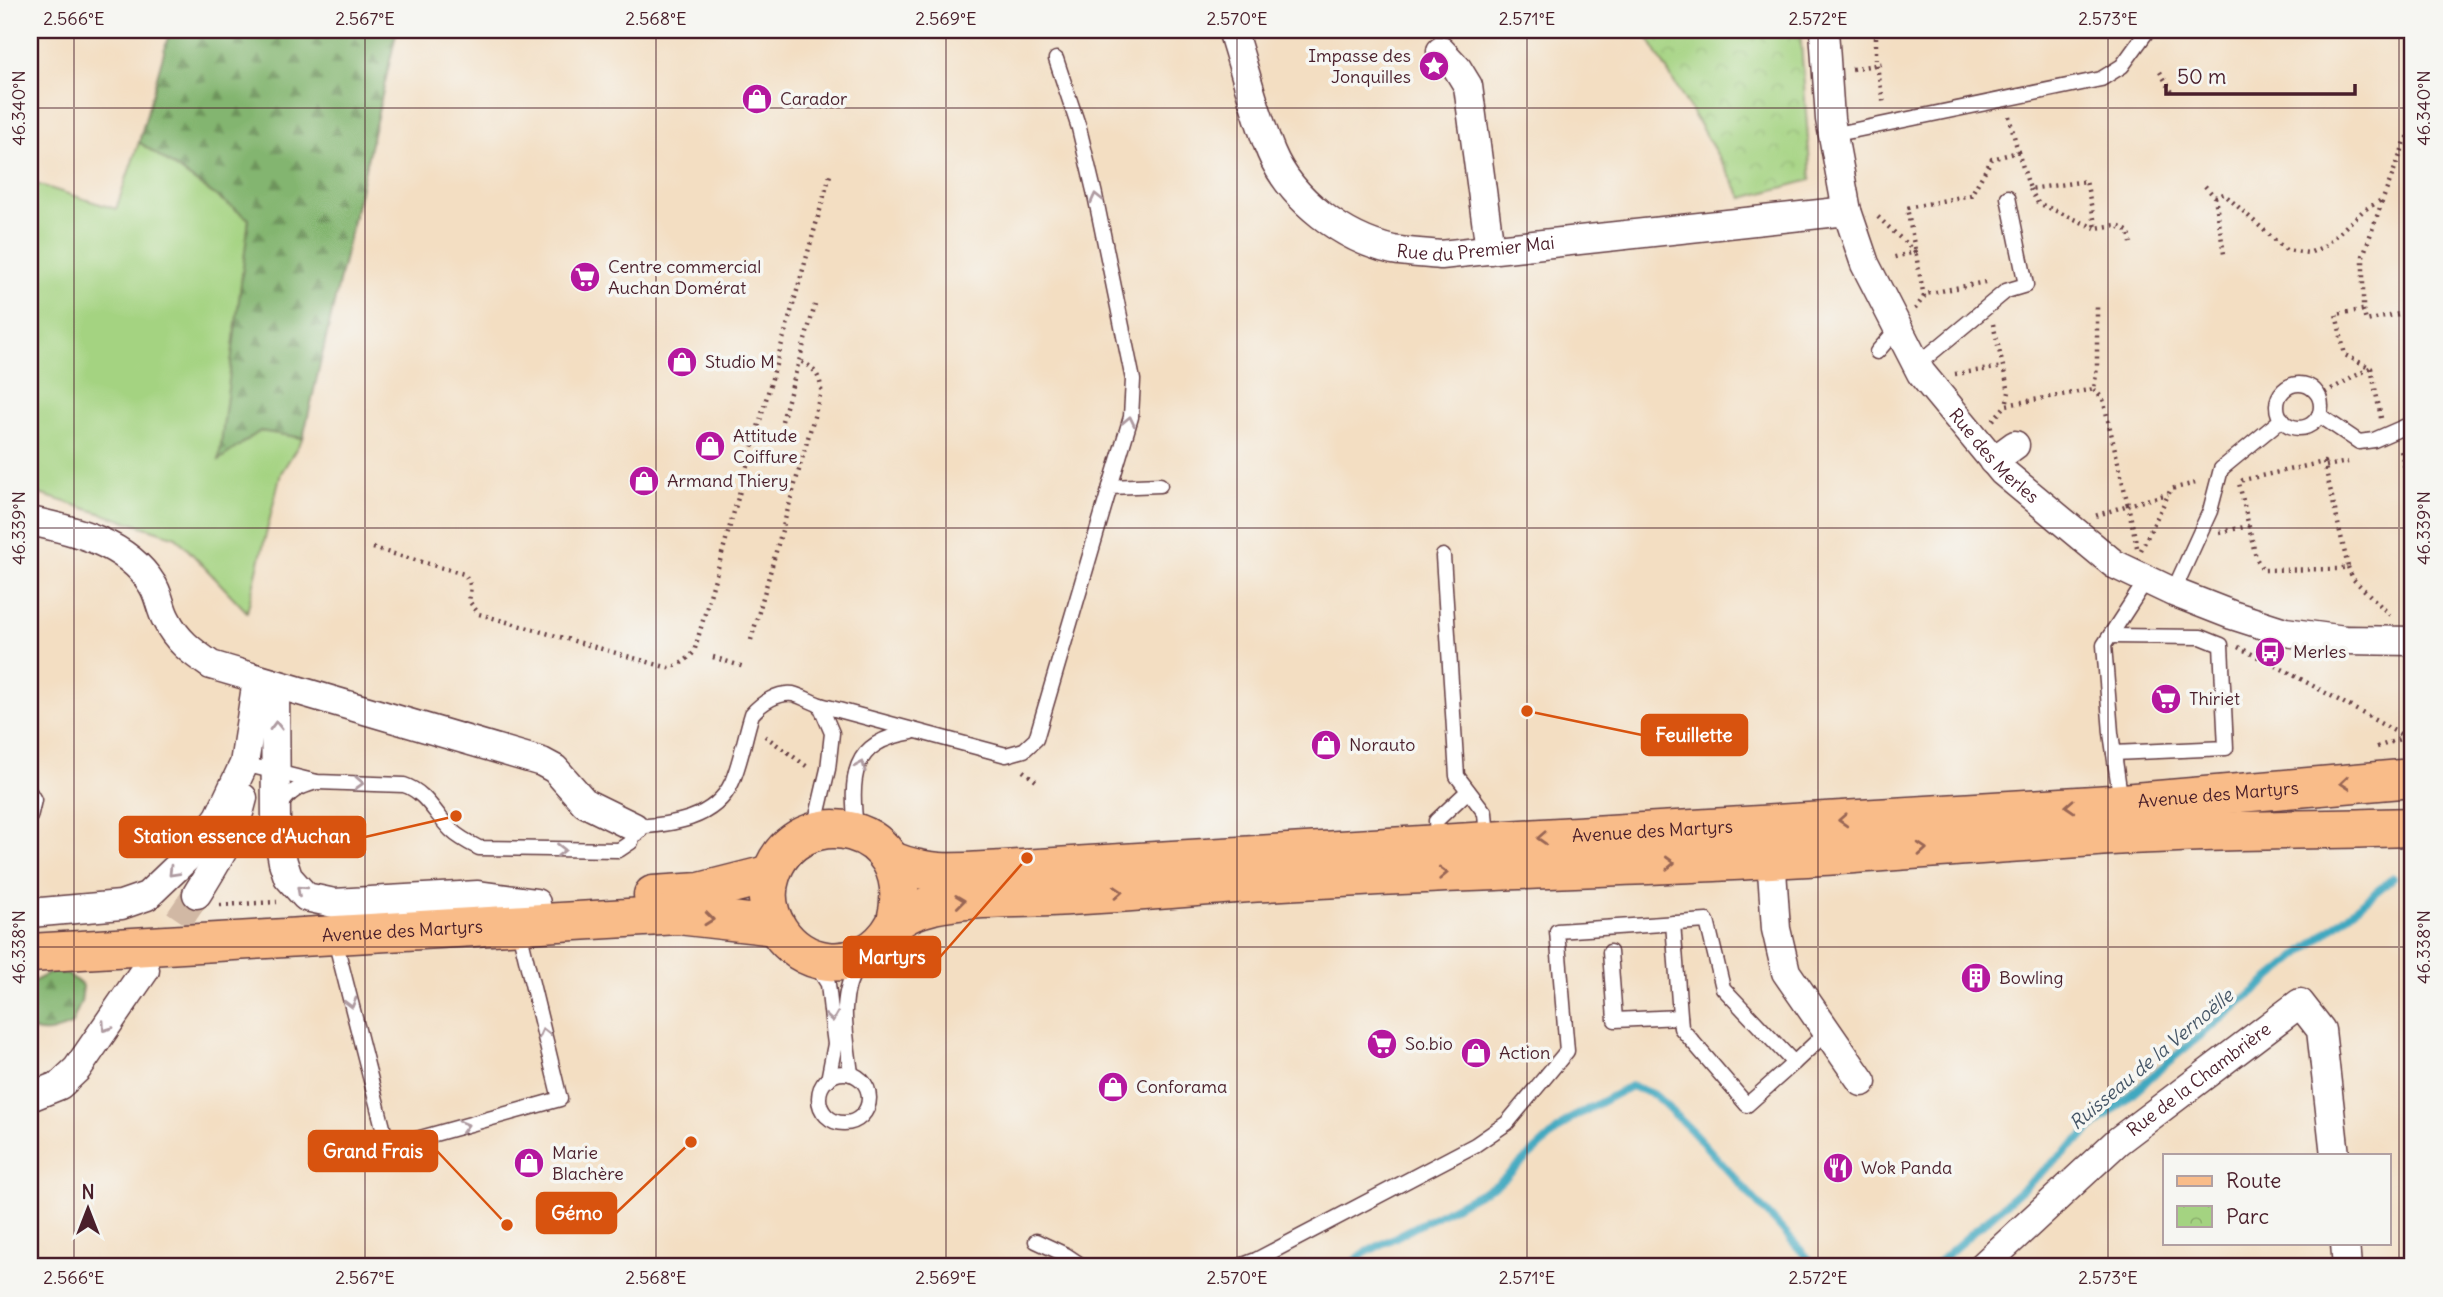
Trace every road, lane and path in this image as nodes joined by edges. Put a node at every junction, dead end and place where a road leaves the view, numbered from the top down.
1 (1232, 30) edge
2 (1824, 30) edge
3 (1876, 30) edge
4 (2148, 30) edge
5 (1441, 51) dead end
6 (1056, 59) dead end
7 (1886, 63) dead end
8 (1877, 65) junction
9 (1841, 71) dead end
10 (2161, 72) dead end
11 (2172, 92) dead end
12 (1885, 109) dead end
13 (2008, 114) dead end
14 (2413, 130) edge
15 (1832, 135) junction
16 (2018, 152) dead end
17 (830, 175) dead end
18 (2205, 186) dead end
19 (2030, 189) dead end
20 (2008, 197) dead end
21 (2214, 197) junction
22 (2383, 199) junction
23 (1859, 211) junction
24 (2096, 228) dead end
25 (1490, 250) junction
26 (2224, 254) dead end
27 (1882, 260) dead end
28 (1987, 282) dead end
29 (815, 305) dead end
30 (2097, 306) dead end
31 (2363, 310) junction
32 (2413, 311) edge
33 (1904, 322) junction
34 (1993, 324) dead end
35 (1877, 352) dead end
36 (799, 361) junction
37 (1917, 365) junction
38 (2003, 367) junction
39 (2371, 368) junction
40 (1948, 375) dead end
41 (2094, 389) junction
42 (2318, 396) junction
43 (2006, 405) junction
44 (2319, 415) junction
45 (2394, 415) dead end
46 (2282, 419) junction
47 (782, 421) dead end
48 (2413, 423) edge
49 (1988, 426) dead end
50 (2401, 451) dead end
51 (2348, 462) dead end
52 (2326, 466) junction
53 (2196, 483) dead end
54 (1160, 485) dead end
55 (1111, 487) junction
56 (2168, 494) junction
57 (2128, 505) junction
58 (2413, 505) edge
59 (2084, 520) dead end
60 (30, 521) edge
61 (2249, 526) junction
62 (2216, 533) dead end
63 (373, 548) dead end
64 (1443, 556) dead end
65 (2348, 567) junction
66 (2147, 579) junction
67 (2173, 592) junction
68 (2391, 616) dead end
69 (2110, 636) junction
70 (751, 640) dead end
71 (2413, 641) edge
72 (2237, 647) dead end
73 (713, 657) dead end
74 (744, 667) dead end
75 (266, 683) junction
76 (820, 705) junction
77 (755, 728) dead end
78 (918, 731) junction
79 (2407, 738) dead end
80 (2114, 753) junction
81 (244, 764) junction
82 (1023, 771) dead end
83 (276, 772) junction
84 (815, 772) dead end
85 (2413, 778) edge
86 (1036, 781) dead end
87 (317, 782) junction
88 (1468, 791) junction
89 (30, 793) edge
90 (2121, 803) junction
91 (276, 815) junction
92 (30, 817) edge
93 (634, 827) junction
94 (2413, 827) edge
95 (813, 832) junction
96 (857, 832) junction
97 (1487, 841) junction
98 (1770, 842) junction
99 (1438, 844) junction
100 (892, 861) junction
101 (771, 874) junction
102 (1343, 877) junction
103 (204, 900) joint
104 (279, 902) dead end
105 (30, 913) edge
106 (527, 914) junction
107 (896, 921) junction
108 (1673, 923) junction
109 (775, 926) junction
110 (30, 936) edge
111 (334, 936) junction
112 (96, 950) junction
113 (1610, 952) dead end
114 (30, 953) edge
115 (866, 954) junction
116 (812, 958) junction
117 (30, 963) edge
118 (145, 970) tunnel mouth
119 (1680, 1017) junction
120 (1827, 1032) junction
121 (1794, 1063) junction
122 (851, 1074) junction
123 (828, 1080) junction
124 (1862, 1082) dead end
125 (30, 1097) edge
126 (2335, 1154) edge
127 (1035, 1241) dead end
128 (2345, 1244) edge
129 (1084, 1267) edge
130 (1238, 1267) edge
131 (1982, 1267) edge
132 (2347, 1267) edge

1 - 25 street, Rue du Premier Mai
2 - 15 street, Rue des Merles
3 - 8 path
4 - 15 lane
5 - 25 street
55 -> 6 lane
7 - 8 path
8 - 9 path
8 - 12 path
10 - 11 path
13 - 16 path
14 - 22 path
15 - 23 street, Rue des Merles
17 - 63 path
18 - 21 path
19 - 24 path
20 - 37 lane
21 - 22 path
21 - 26 path
22 - 31 path
23 - 25 street, Rue du Premier Mai
23 - 27 path
23 - 33 street, Rue des Merles
28 - 33 path
29 - 36 path
30 - 41 path
31 - 32 path
31 - 39 path
33 - 35 lane
33 - 37 street, Rue des Merles
34 - 38 path
36 - 47 path
36 - 70 path
37 - 66 street, Rue des Merles
38 - 40 path
38 - 43 path
39 - 42 path
39 - 45 path
41 - 43 path
41 - 57 path
42 - 44 lane
42 - 46 lane
43 - 49 path
44 - 46 lane
44 - 48 lane
46 - 67 lane
50 - 58 path
51 - 52 path
52 - 61 path
52 - 65 path
53 - 56 path
54 - 55 lane
55 - 78 lane
56 - 57 path
56 - 57 path
57 - 59 path
60 - 75 street
61 - 62 path
61 - 65 path
64 - 88 lane
65 - 68 path
66 - 67 street, Rue des Merles
66 - 69 lane
67 - 71 street, Rue des Merles
69 - 80 lane
69 - 80 lane
72 - 79 path
73 - 74 path
75 - 81 street
83 -> 75 street
75 - 93 street
76 - 78 lane
76 - 93 lane
76 - 95 lane
77 - 84 path
96 -> 78 lane
80 - 90 lane
81 - 83 lane
81 - 103 street
81 -> 105 street
82 - 86 path
83 - 87 lane
83 - 91 street
85 -> 90 main road, Avenue des Martyrs
87 - 91 lane
87 -> 93 lane
88 - 97 lane
88 - 99 lane
89 - 92 lane
90 -> 98 main road, Avenue des Martyrs
106 -> 91 street
98 -> 94 main road, Avenue des Martyrs
95 - 96 main road
95 - 101 main road
96 - 100 main road
98 -> 97 main road, Avenue des Martyrs
97 - 99 main road, Avenue des Martyrs
102 -> 98 main road, Avenue des Martyrs
98 - 120 street
99 - 100 main road, Avenue des Martyrs
99 - 102 lane
100 - 107 main road
101 - 106 main road, Avenue des Martyrs
101 - 109 main road
107 -> 102 main road, Avenue des Martyrs
103 - 104 path
106 -> 109 main road, Avenue des Martyrs
106 - 110 main road, Avenue des Martyrs
106 - 111 main road, Avenue des Martyrs
111 -> 106 lane
107 - 115 main road
108 - 119 lane
108 - 121 lane
108 - 130 lane
109 - 116 main road
111 - 112 main road, Avenue des Martyrs
112 - 114 main road, Avenue des Martyrs
112 - 117 street
113 - 119 lane
115 - 116 main road
115 - 122 lane
116 -> 123 lane
118 -> 125 street
119 - 121 lane
120 - 121 lane
120 - 124 street
122 - 123 lane
122 - 123 lane
126 - 131 street, Rue de la Chambrière
127 - 129 lane
128 - 132 street

